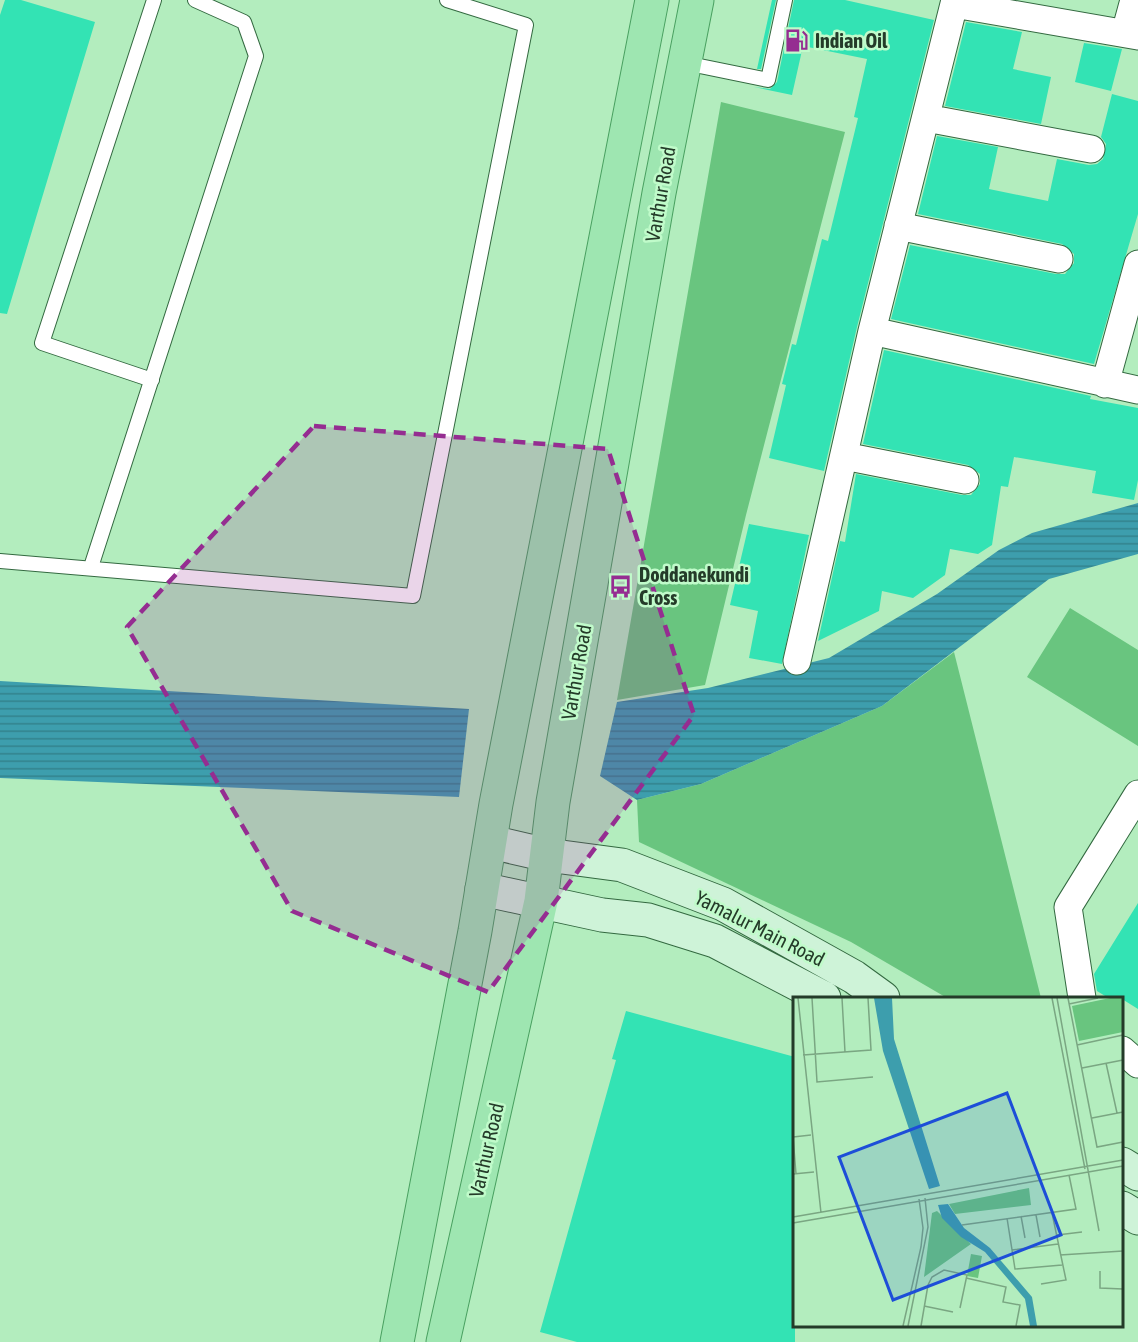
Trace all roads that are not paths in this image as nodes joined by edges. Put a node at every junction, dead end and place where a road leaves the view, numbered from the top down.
1 (154, 0) edge
2 (195, 0) edge
3 (447, 0) edge
4 (652, 0) edge
5 (697, 0) edge
6 (785, 0) edge
7 (1134, 0) edge
8 (955, 2) edge
9 (1132, 34) edge
10 (685, 63) junction
11 (926, 118) junction
12 (1091, 149) dead end
13 (898, 226) junction
14 (1059, 259) dead end
15 (1138, 264) edge
16 (872, 331) junction
17 (152, 380) junction
18 (1105, 384) junction
19 (1138, 390) edge
20 (844, 456) junction
21 (965, 480) dead end
22 (0, 561) edge
23 (91, 567) junction
24 (798, 661) dead end
25 (1138, 794) edge
26 (490, 842) junction
27 (548, 855) junction
28 (482, 889) junction
29 (541, 901) junction
30 (820, 997) edge
31 (880, 997) edge
32 (1082, 997) edge
33 (1123, 1165) edge
34 (1138, 1174) edge
35 (1123, 1209) edge
36 (1138, 1218) edge
37 (397, 1342) edge
38 (443, 1342) edge

1 - 17 lane
2 - 17 lane
3 - 23 lane
4 - 26 main road
5 - 10 main road, Varthur Road
6 - 10 lane
7 - 9 street
8 - 9 street
8 - 11 street
10 - 27 main road, Varthur Road
11 - 12 street
11 - 13 street
13 - 14 street
13 - 16 street
15 - 18 street
16 - 18 street
16 - 20 street
17 - 23 lane
18 - 19 street
20 - 21 street
20 - 24 street
22 - 23 lane
25 - 32 street
26 - 27 street, Yamalur Main Road
26 - 28 main road
27 - 29 main road, Varthur Road
27 - 31 street, Yamalur Main Road
28 - 29 street, Yamalur Main Road
28 - 37 main road
29 - 30 street, Yamalur Main Road
29 - 38 main road, Varthur Road
33 - 34 street
35 - 36 street

